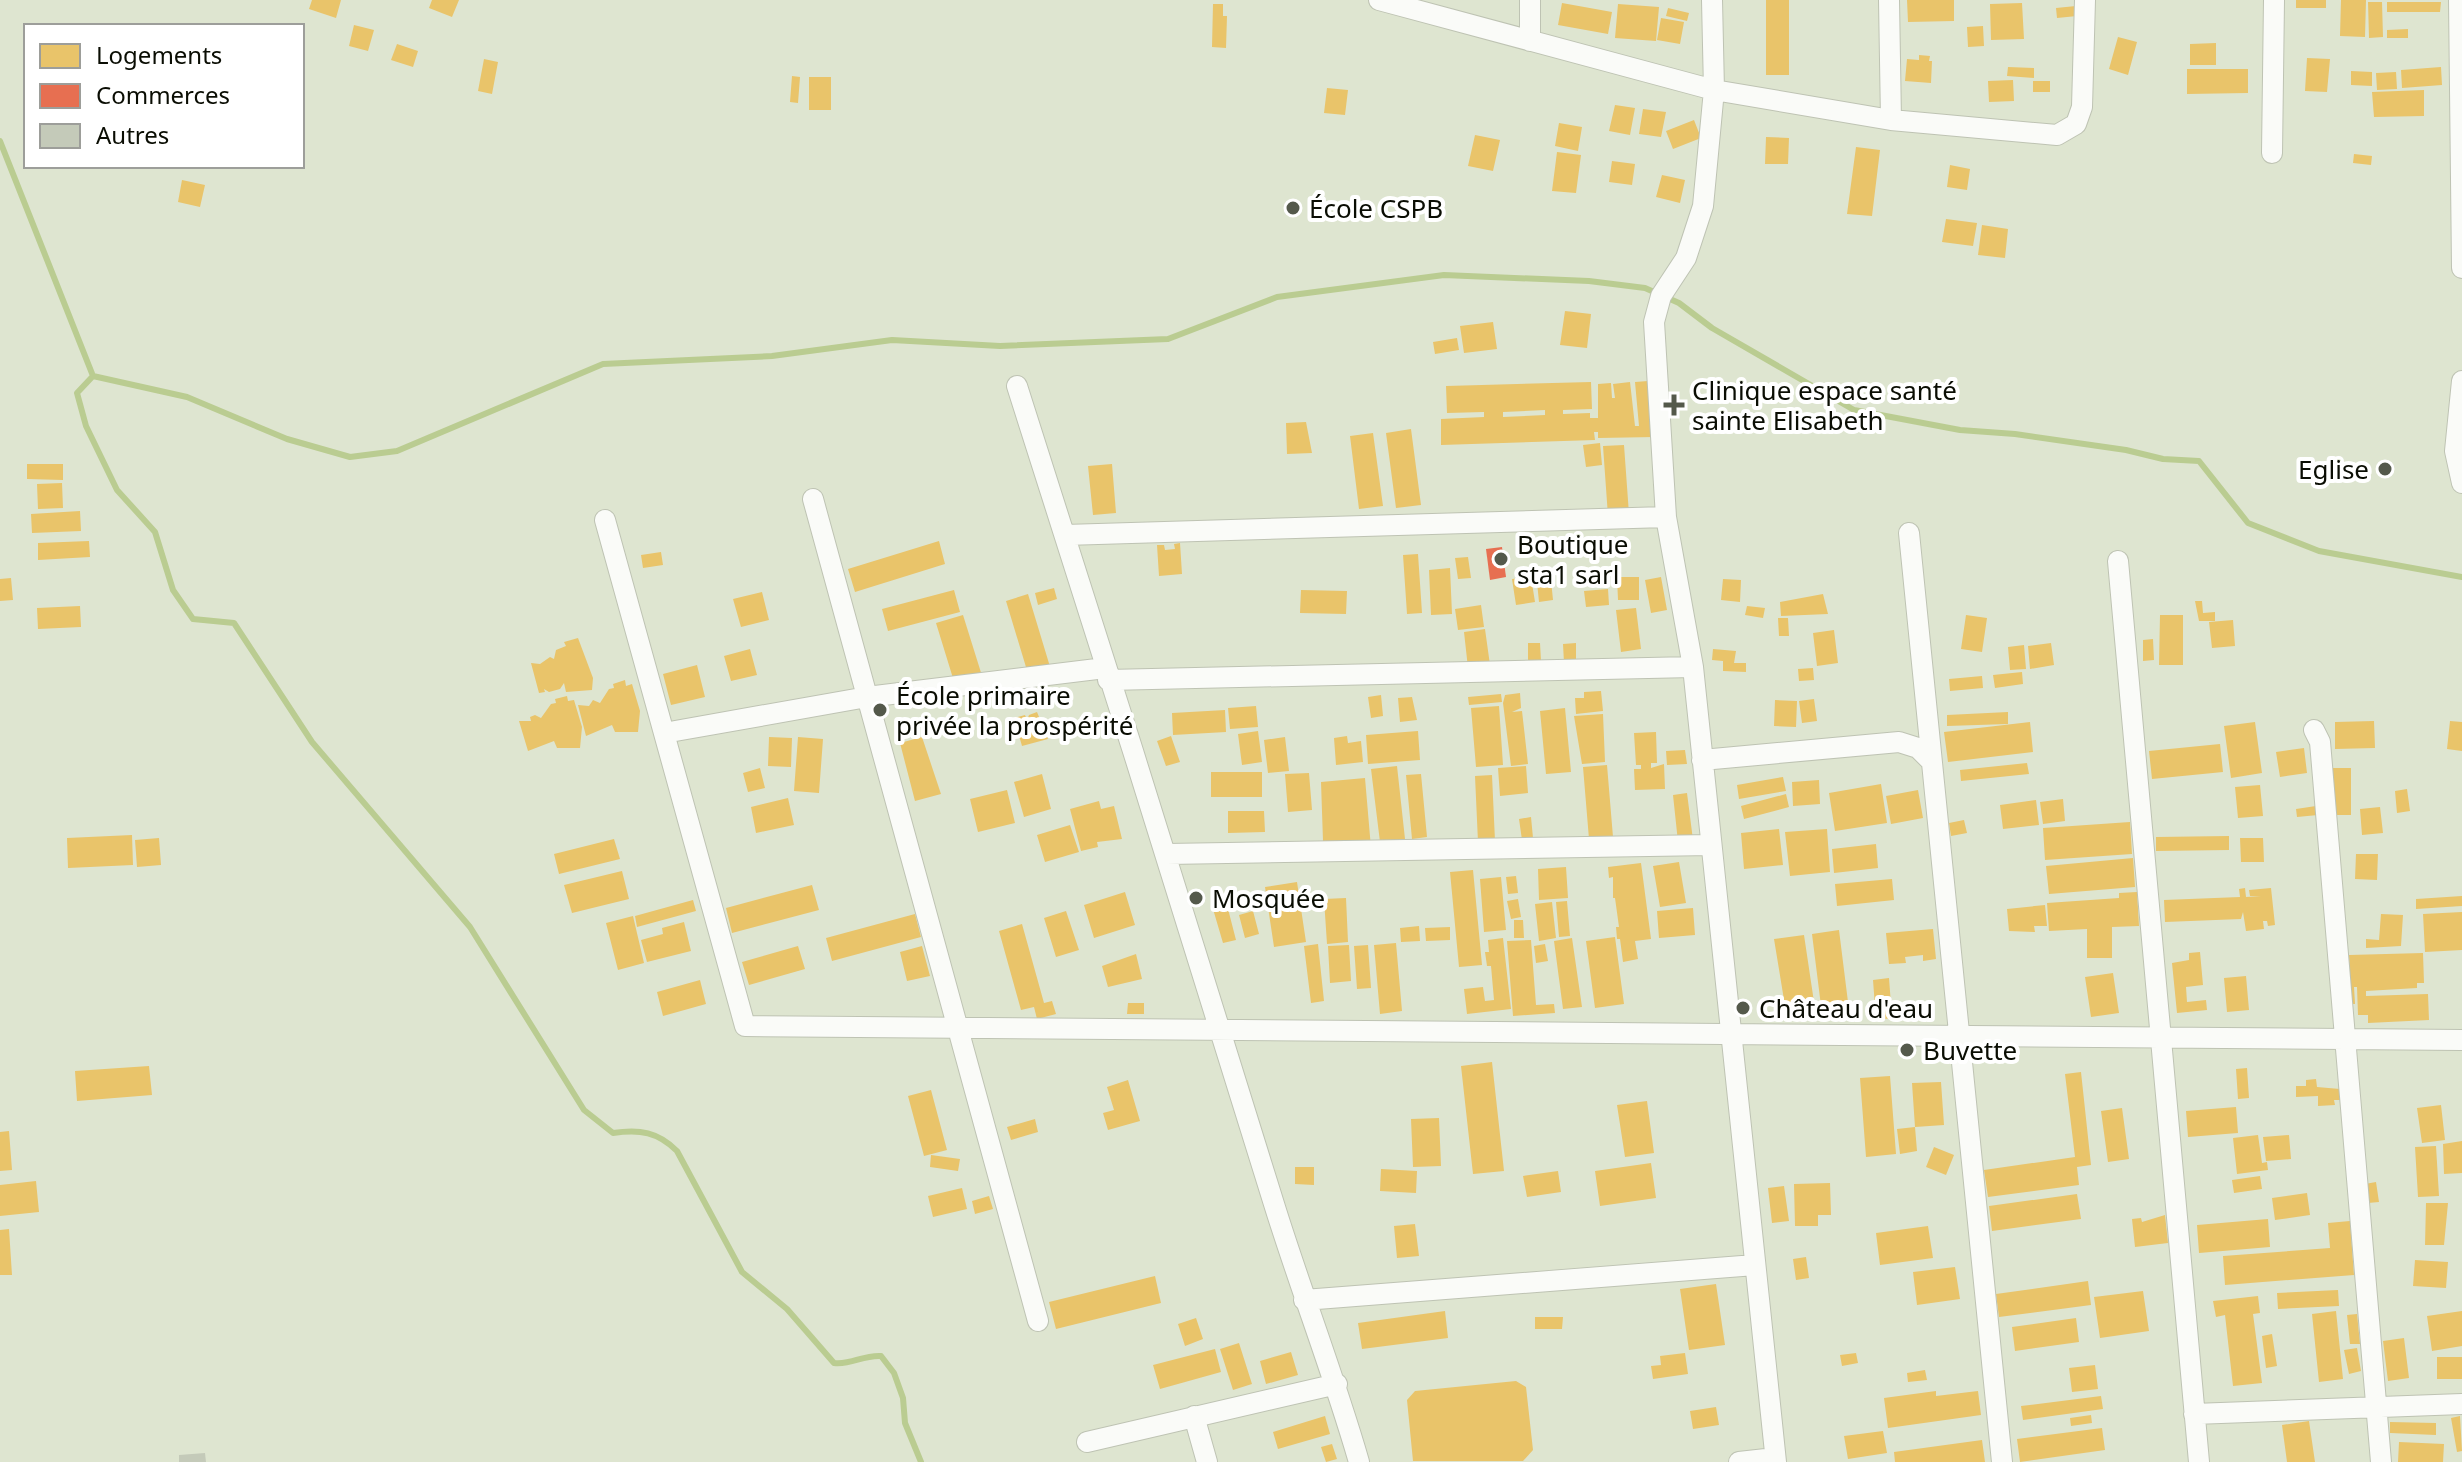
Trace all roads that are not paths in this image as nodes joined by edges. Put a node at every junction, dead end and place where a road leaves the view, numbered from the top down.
1 (1379, 0) edge
2 (1530, 0) edge
3 (1712, 0) edge
4 (1889, 0) edge
5 (2085, 0) edge
6 (2274, 0) edge
7 (2459, 0) edge
8 (1530, 41) junction
9 (1714, 90) junction
10 (1891, 120) junction
11 (2272, 153) dead end
12 (2462, 268) edge
13 (2462, 381) edge
14 (1017, 386) dead end
15 (2462, 483) edge
16 (813, 499) dead end
17 (1666, 517) junction
18 (605, 520) dead end
19 (1909, 533) dead end
20 (1065, 535) junction
21 (2118, 561) dead end
22 (1693, 667) junction
23 (1107, 674) junction
24 (867, 697) junction
25 (2314, 730) dead end
26 (664, 733) junction
27 (1702, 760) junction
28 (1931, 761) junction
29 (1711, 845) junction
30 (1167, 854) junction
31 (959, 1028) junction
32 (1220, 1030) junction
33 (1730, 1034) junction
34 (1959, 1036) junction
35 (2160, 1038) junction
36 (2346, 1039) junction
37 (2462, 1040) edge
38 (1755, 1265) junction
39 (1304, 1300) junction
40 (1038, 1321) dead end
41 (1337, 1384) junction
42 (2462, 1404) edge
43 (2377, 1407) junction
44 (2194, 1414) junction
45 (1194, 1416) junction
46 (1087, 1442) dead end
47 (1776, 1460) edge
48 (1207, 1462) edge
49 (1359, 1462) edge
50 (1739, 1462) edge
51 (2002, 1462) edge
52 (2199, 1462) edge
53 (2381, 1462) edge

1 - 8 street
2 - 8 street
3 - 9 street
4 - 10 street
5 - 10 street
6 - 11 street
7 - 12 street
8 - 9 street
9 - 10 street
9 - 17 street
13 - 15 street
14 - 20 street
16 - 24 street
17 - 20 street
17 - 22 street
18 - 26 street
19 - 28 street
20 - 23 street
21 - 35 street
22 - 23 street
22 - 27 street
23 - 24 street
23 - 30 street
24 - 26 street
24 - 31 street
25 - 36 street
26 - 31 street
27 - 28 street
27 - 29 street
28 - 34 street
29 - 30 street
29 - 33 street
30 - 32 street
31 - 32 street
31 - 40 street
32 - 33 street
32 - 39 street
33 - 34 street
33 - 38 street
34 - 35 street
34 - 51 street
35 - 36 street
35 - 44 street
36 - 37 street
36 - 43 street
38 - 39 street
38 - 47 street
39 - 41 street
41 - 45 street
41 - 49 street
42 - 43 street
43 - 44 street
43 - 53 street
44 - 52 street
45 - 46 street
45 - 48 street
47 - 50 street

